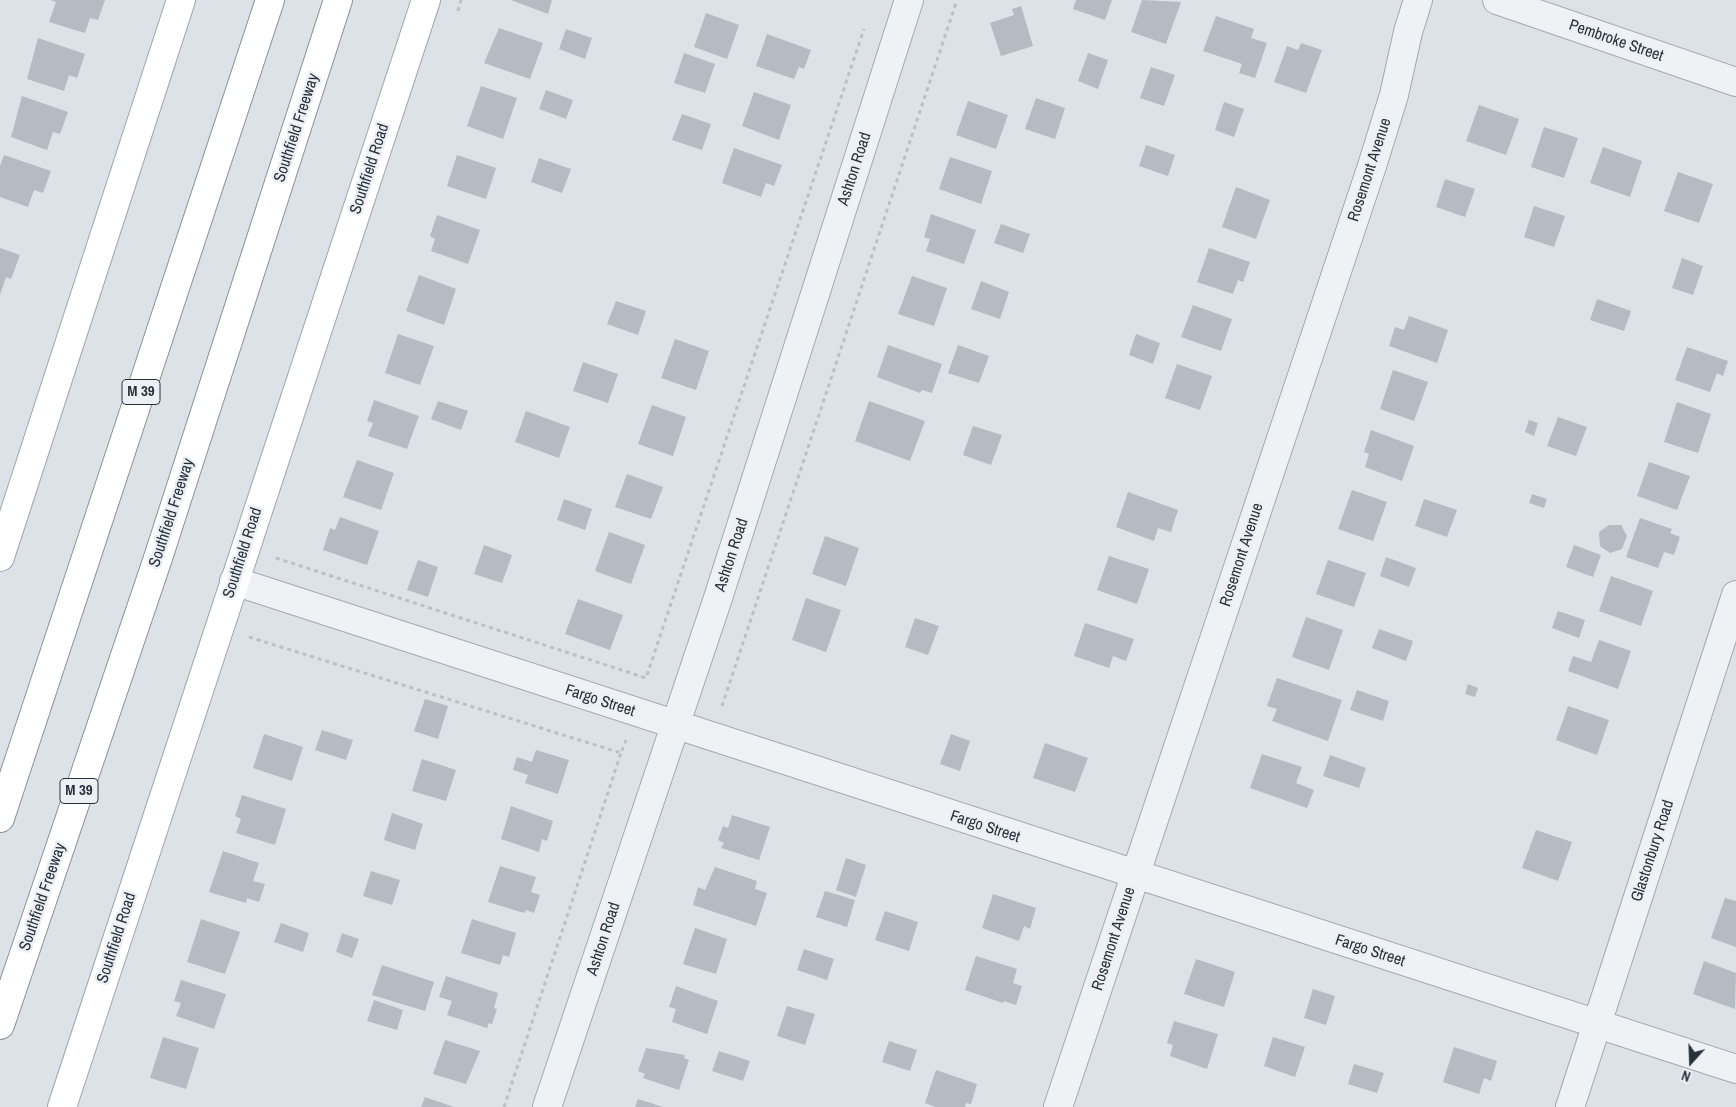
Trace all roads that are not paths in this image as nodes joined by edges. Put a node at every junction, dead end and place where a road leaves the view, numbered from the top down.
1 (181, 0) edge
2 (270, 0) edge
3 (338, 0) edge
4 (426, 0) edge
5 (909, 0) edge
6 (1418, 0) edge
7 (1497, 0) edge
8 (1736, 82) edge
9 (8, 508) edge
10 (0, 557) edge
11 (234, 581) junction
12 (1736, 594) edge
13 (675, 725) junction
14 (15, 772) junction
15 (0, 808) edge
16 (0, 818) edge
17 (1135, 875) junction
18 (0, 1024) edge
19 (1598, 1024) junction
20 (1736, 1070) edge
21 (62, 1107) edge
22 (547, 1107) edge
23 (1058, 1107) edge
24 (1570, 1107) edge

1 - 9 main road
2 - 14 main road, M 39
3 - 18 main road, Southfield Freeway / M 39
4 - 11 main road, Southfield Road
5 - 13 street, Ashton Road
6 - 17 street, Rosemont Avenue
7 - 8 street, Pembroke Street
9 - 10 main road
11 - 13 street, Fargo Street
11 - 21 main road, Southfield Road
12 - 19 street, Glastonbury Road
13 - 17 street, Fargo Street
13 - 22 street, Ashton Road
14 - 15 main road
14 - 16 main road, M 39
17 - 19 street, Fargo Street
17 - 23 street, Rosemont Avenue
19 - 20 street, Fargo Street
19 - 24 street, Glastonbury Road

